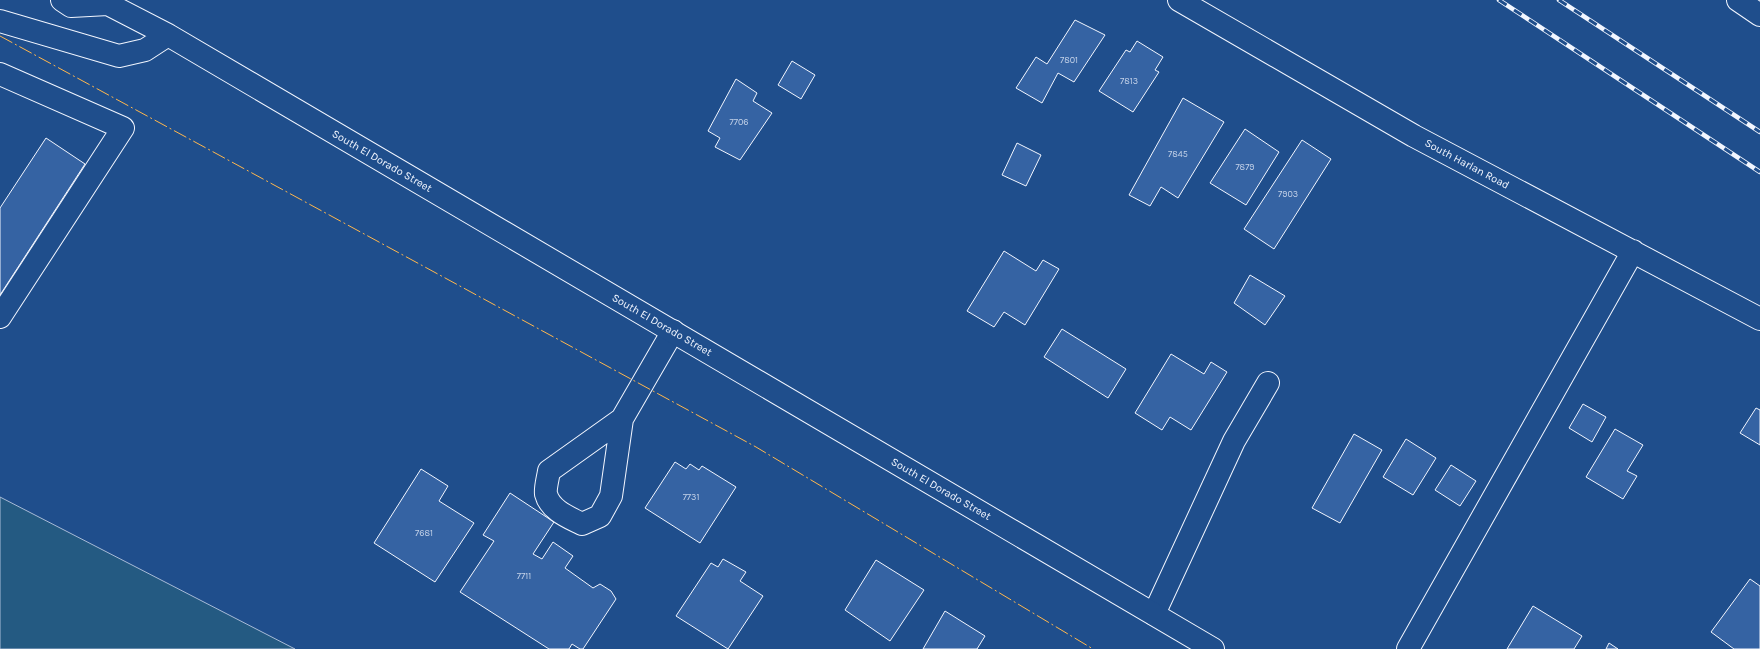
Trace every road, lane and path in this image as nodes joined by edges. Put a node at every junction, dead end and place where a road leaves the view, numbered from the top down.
1 (62, 0) edge
2 (1179, 0) edge
3 (1738, 0) edge
4 (107, 2) edge
5 (1760, 15) edge
6 (0, 20) edge
7 (168, 35) junction
8 (0, 74) edge
9 (1633, 251) junction
10 (0, 317) edge
11 (1760, 318) edge
12 (673, 332) junction
13 (1268, 383) dead end
14 (622, 419) junction
15 (1154, 614) junction
16 (1213, 649) edge
17 (1408, 649) edge

1 - 4 main road, South El Dorado Street
2 - 9 main road, South Harlan Road
3 - 5 main road
4 - 7 main road, South El Dorado Street
6 - 7 main road
7 - 12 main road, South El Dorado Street
8 - 10 main road
9 - 11 main road, South Harlan Road
9 - 17 main road
12 - 14 main road
12 - 15 main road, South El Dorado Street
13 - 15 main road
14 - 14 main road
15 - 16 main road, South El Dorado Street

